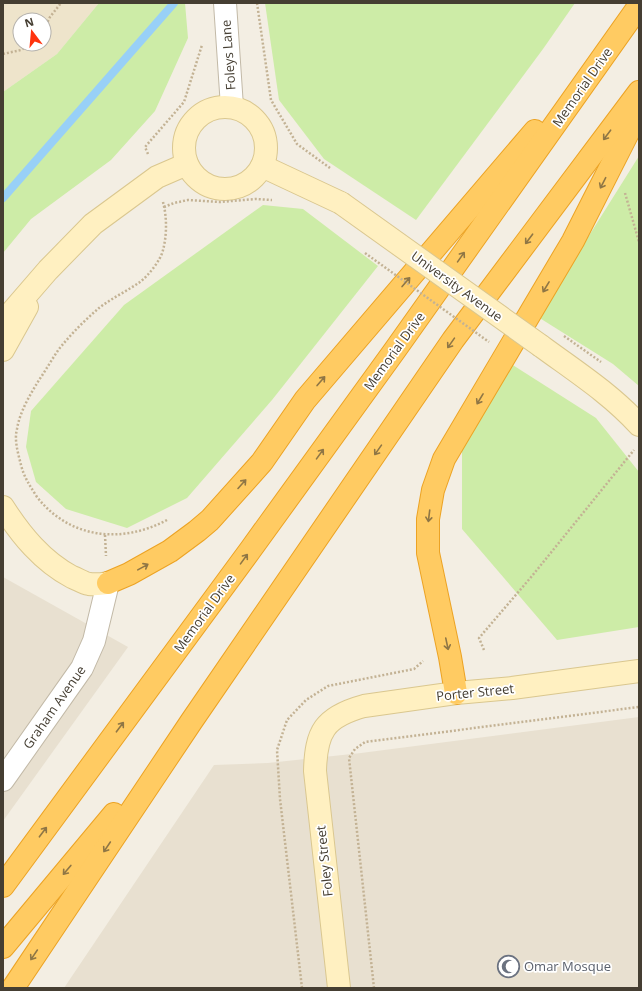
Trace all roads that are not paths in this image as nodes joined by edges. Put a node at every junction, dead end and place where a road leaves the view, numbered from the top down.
1 (225, 3) edge
2 (639, 6) edge
3 (626, 24) junction
4 (639, 92) edge
5 (232, 108) junction
6 (639, 111) edge
7 (187, 164) junction
8 (262, 166) junction
9 (48, 270) junction
10 (3, 322) edge
11 (3, 350) edge
12 (639, 425) edge
13 (3, 507) edge
14 (3, 533) edge
15 (39, 553) junction
16 (108, 583) junction
17 (639, 671) edge
18 (456, 693) junction
19 (191, 722) junction
20 (321, 734) joint
21 (3, 780) edge
22 (3, 886) edge
23 (3, 948) edge
24 (13, 988) edge
25 (339, 988) edge

1 - 5 street, Foleys Lane
2 - 3 highway, Memorial Drive
16 -> 3 highway
22 -> 3 highway, Memorial Drive
4 -> 19 highway
5 - 7 main road
5 - 8 main road
6 -> 18 highway
7 - 8 main road
7 - 9 main road
8 - 12 main road, University Avenue, bridge
9 - 10 main road
9 - 11 main road
13 - 15 main road
14 - 15 main road
15 - 16 main road
16 - 21 street, Graham Avenue
17 - 18 main road, Porter Street
18 - 20 main road, Porter Street
19 -> 23 highway
19 -> 24 highway
20 - 25 main road, Foley Street

